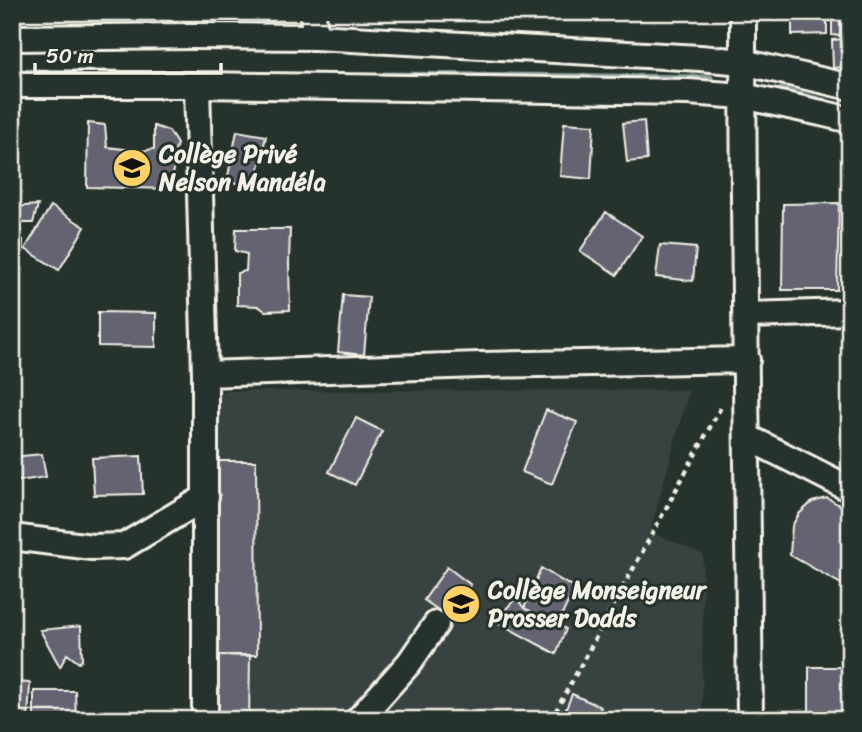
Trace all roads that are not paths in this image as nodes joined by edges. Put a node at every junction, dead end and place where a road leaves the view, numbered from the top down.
1 (313, 12) edge
2 (743, 12) edge
3 (316, 37) junction
4 (12, 38) edge
5 (743, 62) junction
6 (12, 85) edge
7 (197, 85) junction
8 (850, 87) edge
9 (743, 96) junction
10 (850, 121) edge
11 (850, 312) edge
12 (746, 315) junction
13 (747, 360) junction
14 (205, 374) junction
15 (747, 437) junction
16 (850, 489) edge
17 (206, 496) junction
18 (12, 537) edge
19 (436, 624) dead end
20 (205, 720) edge
21 (358, 720) edge
22 (750, 720) edge

1 - 3 street
2 - 5 street
3 - 4 street
3 - 5 street
5 - 8 street
5 - 9 street
6 - 7 street
7 - 9 street
7 - 14 street
9 - 10 street
9 - 12 street
11 - 12 street
12 - 13 street
13 - 14 street
13 - 15 street
14 - 17 street
15 - 16 street
15 - 22 street
17 - 18 street
17 - 20 street
19 - 21 street

